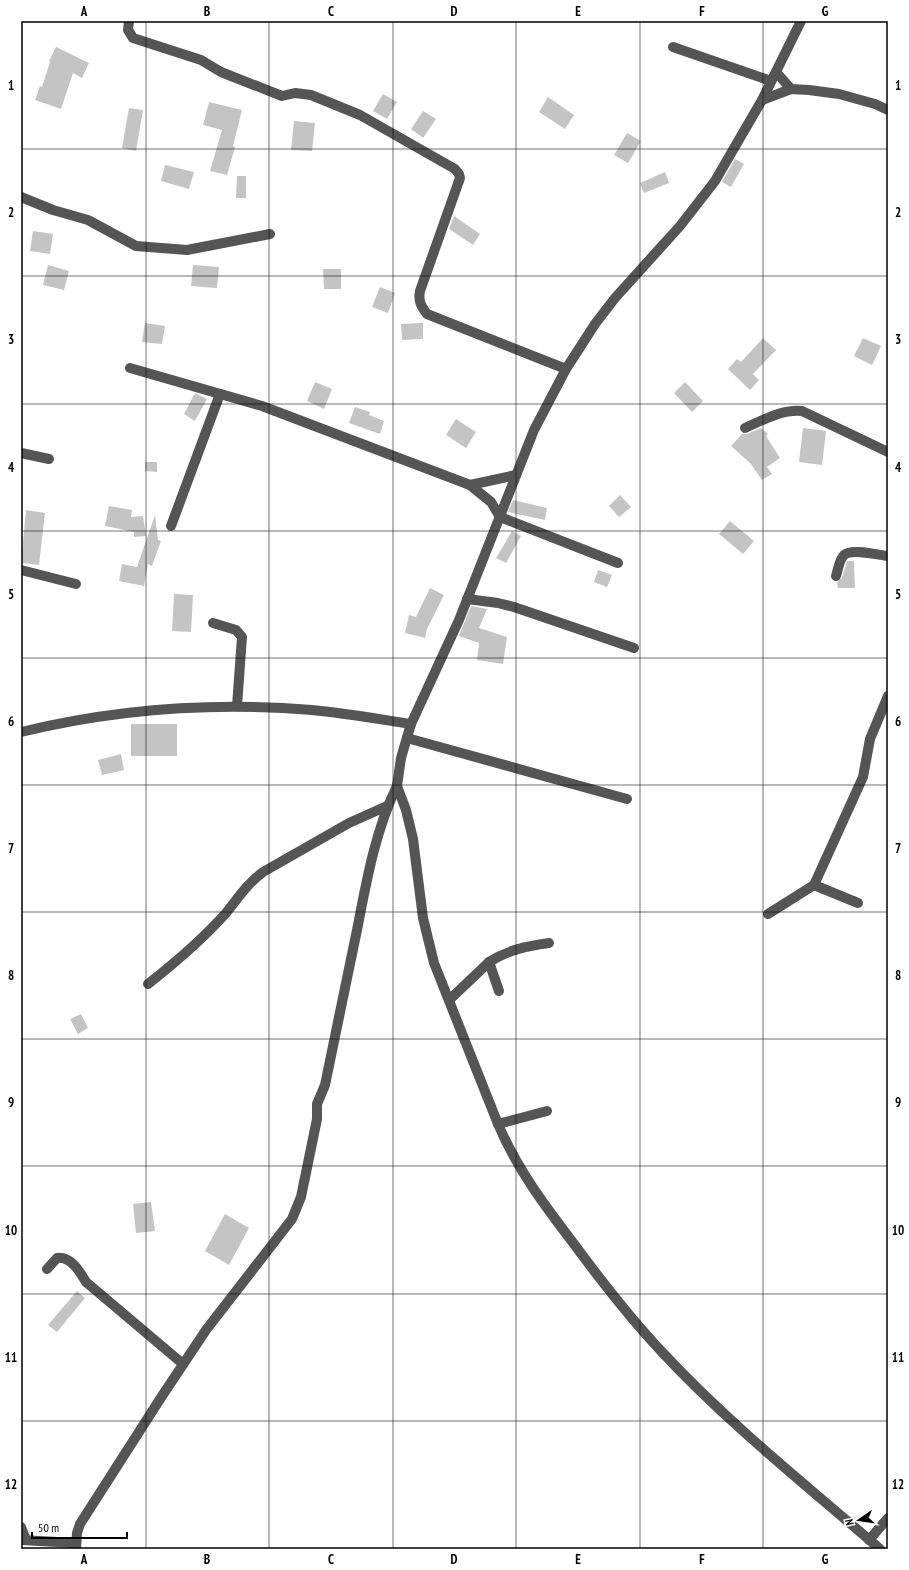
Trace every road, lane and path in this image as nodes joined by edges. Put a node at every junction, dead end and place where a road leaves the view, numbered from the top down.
1 (129, 21) edge
2 (801, 21) edge
3 (673, 47) dead end
4 (773, 76) junction
5 (791, 89) junction
6 (762, 100) junction
7 (888, 110) edge
8 (21, 197) edge
9 (270, 234) dead end
10 (130, 368) dead end
11 (566, 369) junction
12 (220, 394) junction
13 (745, 428) dead end
14 (888, 452) edge
15 (21, 453) edge
16 (49, 459) dead end
17 (516, 476) junction
18 (470, 485) junction
19 (500, 517) junction
20 (171, 526) dead end
21 (888, 556) edge
22 (618, 563) dead end
23 (21, 570) edge
24 (836, 576) dead end
25 (76, 584) dead end
26 (467, 599) junction
27 (213, 623) dead end
28 (634, 648) dead end
29 (888, 696) edge
30 (237, 706) junction
31 (411, 724) junction
32 (21, 732) edge
33 (407, 738) junction
34 (397, 786) junction
35 (627, 799) dead end
36 (387, 806) junction
37 (814, 885) junction
38 (858, 904) dead end
39 (768, 914) dead end
40 (549, 943) dead end
41 (490, 962) junction
42 (148, 984) dead end
43 (499, 991) dead end
44 (449, 1000) junction
45 (547, 1111) dead end
46 (498, 1124) junction
47 (47, 1269) dead end
48 (183, 1364) junction
49 (888, 1518) edge
50 (21, 1527) edge
51 (23, 1540) edge
52 (869, 1540) junction
53 (76, 1546) edge
54 (880, 1549) edge

1 - 11 street
2 - 4 street
3 - 4 street
4 - 5 street
4 - 6 street
5 - 6 street
5 - 7 street
6 - 11 street
8 - 9 street
10 - 12 street
11 - 17 street
12 - 18 street
12 - 20 street
13 - 14 street
15 - 16 street
17 - 18 street
17 - 19 street
18 - 19 street
19 - 22 street
19 - 26 street
21 - 24 street
23 - 25 street
26 - 28 street
26 - 31 street
27 - 30 street
29 - 37 street
30 - 31 street
30 - 32 street
31 - 33 street
33 - 34 street
33 - 35 street
34 - 36 street
34 - 44 street
36 - 42 street
36 - 48 street
37 - 38 street
37 - 39 street
40 - 41 street
41 - 43 street
41 - 44 street
44 - 46 street
45 - 46 street
46 - 52 street
47 - 48 street
48 - 53 street
49 - 52 street
50 - 51 street
51 - 53 street
52 - 54 street

